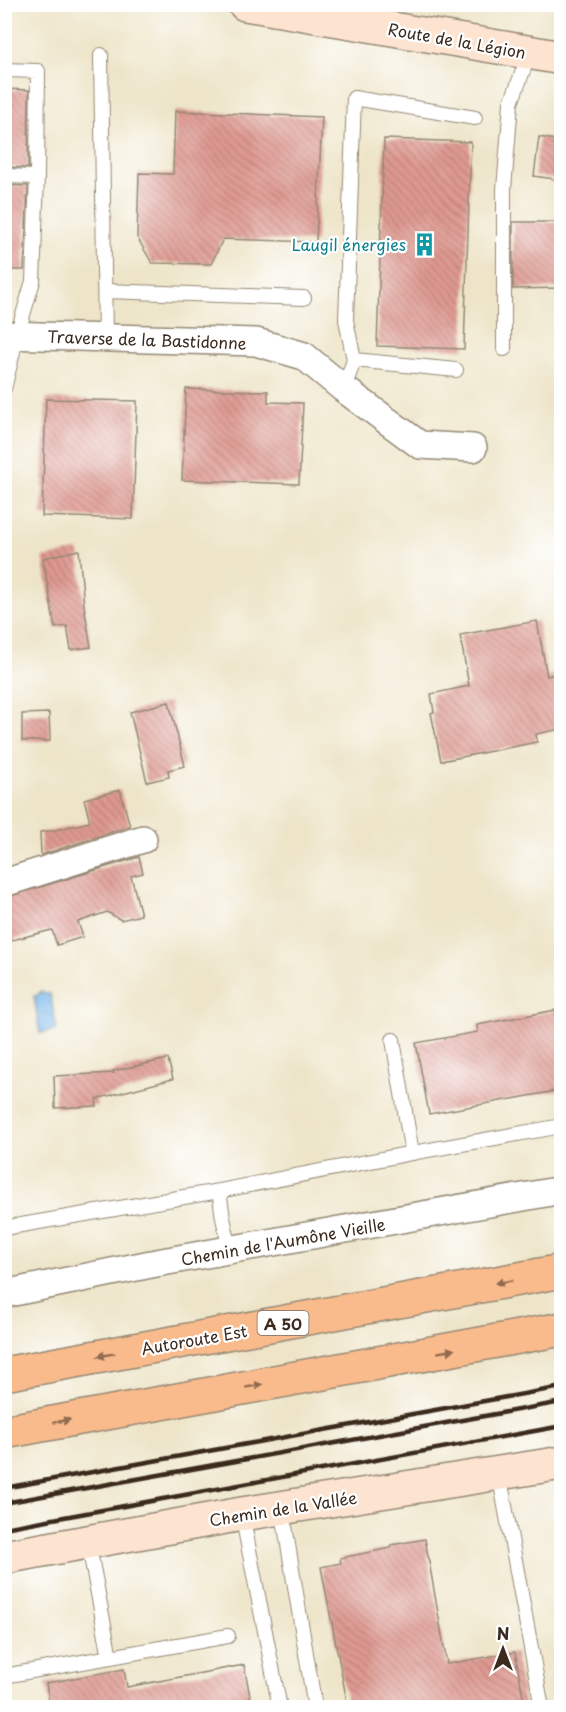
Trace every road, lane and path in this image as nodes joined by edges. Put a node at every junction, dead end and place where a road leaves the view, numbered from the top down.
1 (245, 4) edge
2 (530, 52) junction
3 (101, 55) dead end
4 (561, 58) edge
5 (4, 70) edge
6 (475, 118) dead end
7 (4, 176) edge
8 (37, 177) junction
9 (105, 291) junction
10 (304, 298) dead end
11 (10, 335) edge
12 (105, 338) junction
13 (504, 349) dead end
14 (354, 360) junction
15 (456, 370) dead end
16 (4, 388) edge
17 (344, 389) junction
18 (472, 448) dead end
19 (143, 839) dead end
20 (4, 883) edge
21 (393, 1040) dead end
22 (561, 1126) edge
23 (412, 1153) junction
24 (561, 1190) edge
25 (219, 1191) junction
26 (4, 1228) edge
27 (230, 1250) junction
28 (561, 1271) edge
29 (4, 1294) edge
30 (561, 1329) edge
31 (4, 1374) edge
32 (4, 1432) edge
33 (561, 1463) edge
34 (499, 1473) junction
35 (282, 1508) junction
36 (242, 1514) junction
37 (88, 1541) junction
38 (4, 1557) edge
39 (228, 1635) dead end
40 (110, 1657) junction
41 (4, 1676) edge
42 (280, 1707) edge
43 (315, 1707) edge
44 (542, 1707) edge

1 - 2 street, Route de la Légion
2 - 4 street, Route de la Légion
2 - 13 lane
3 - 9 lane
5 - 8 lane
6 - 14 lane
7 - 8 lane
8 - 11 lane
9 - 10 lane
9 - 12 lane
11 - 12 street, Traverse de la Bastidonne
11 - 16 lane
12 - 17 street, Traverse de la Bastidonne
14 - 15 lane
14 - 17 lane
17 - 18 street, Traverse de la Bastidonne
19 - 20 street
21 - 23 lane
22 - 23 lane
23 - 25 lane
24 - 27 street, Chemin de l'Aumône Vieille
25 - 26 lane
25 - 27 lane
27 - 29 street, Chemin de l'Aumône Vieille
28 -> 31 highway, Autoroute Est / A 50
32 -> 30 highway
33 - 34 street, Chemin de la Vallée
34 - 35 street, Chemin de la Vallée
34 - 44 lane
35 - 36 street, Chemin de la Vallée
35 - 43 lane
36 - 37 street, Chemin de la Vallée
36 - 42 lane
37 - 38 street, Chemin de la Vallée
37 - 40 lane
39 - 40 lane
40 - 41 lane

